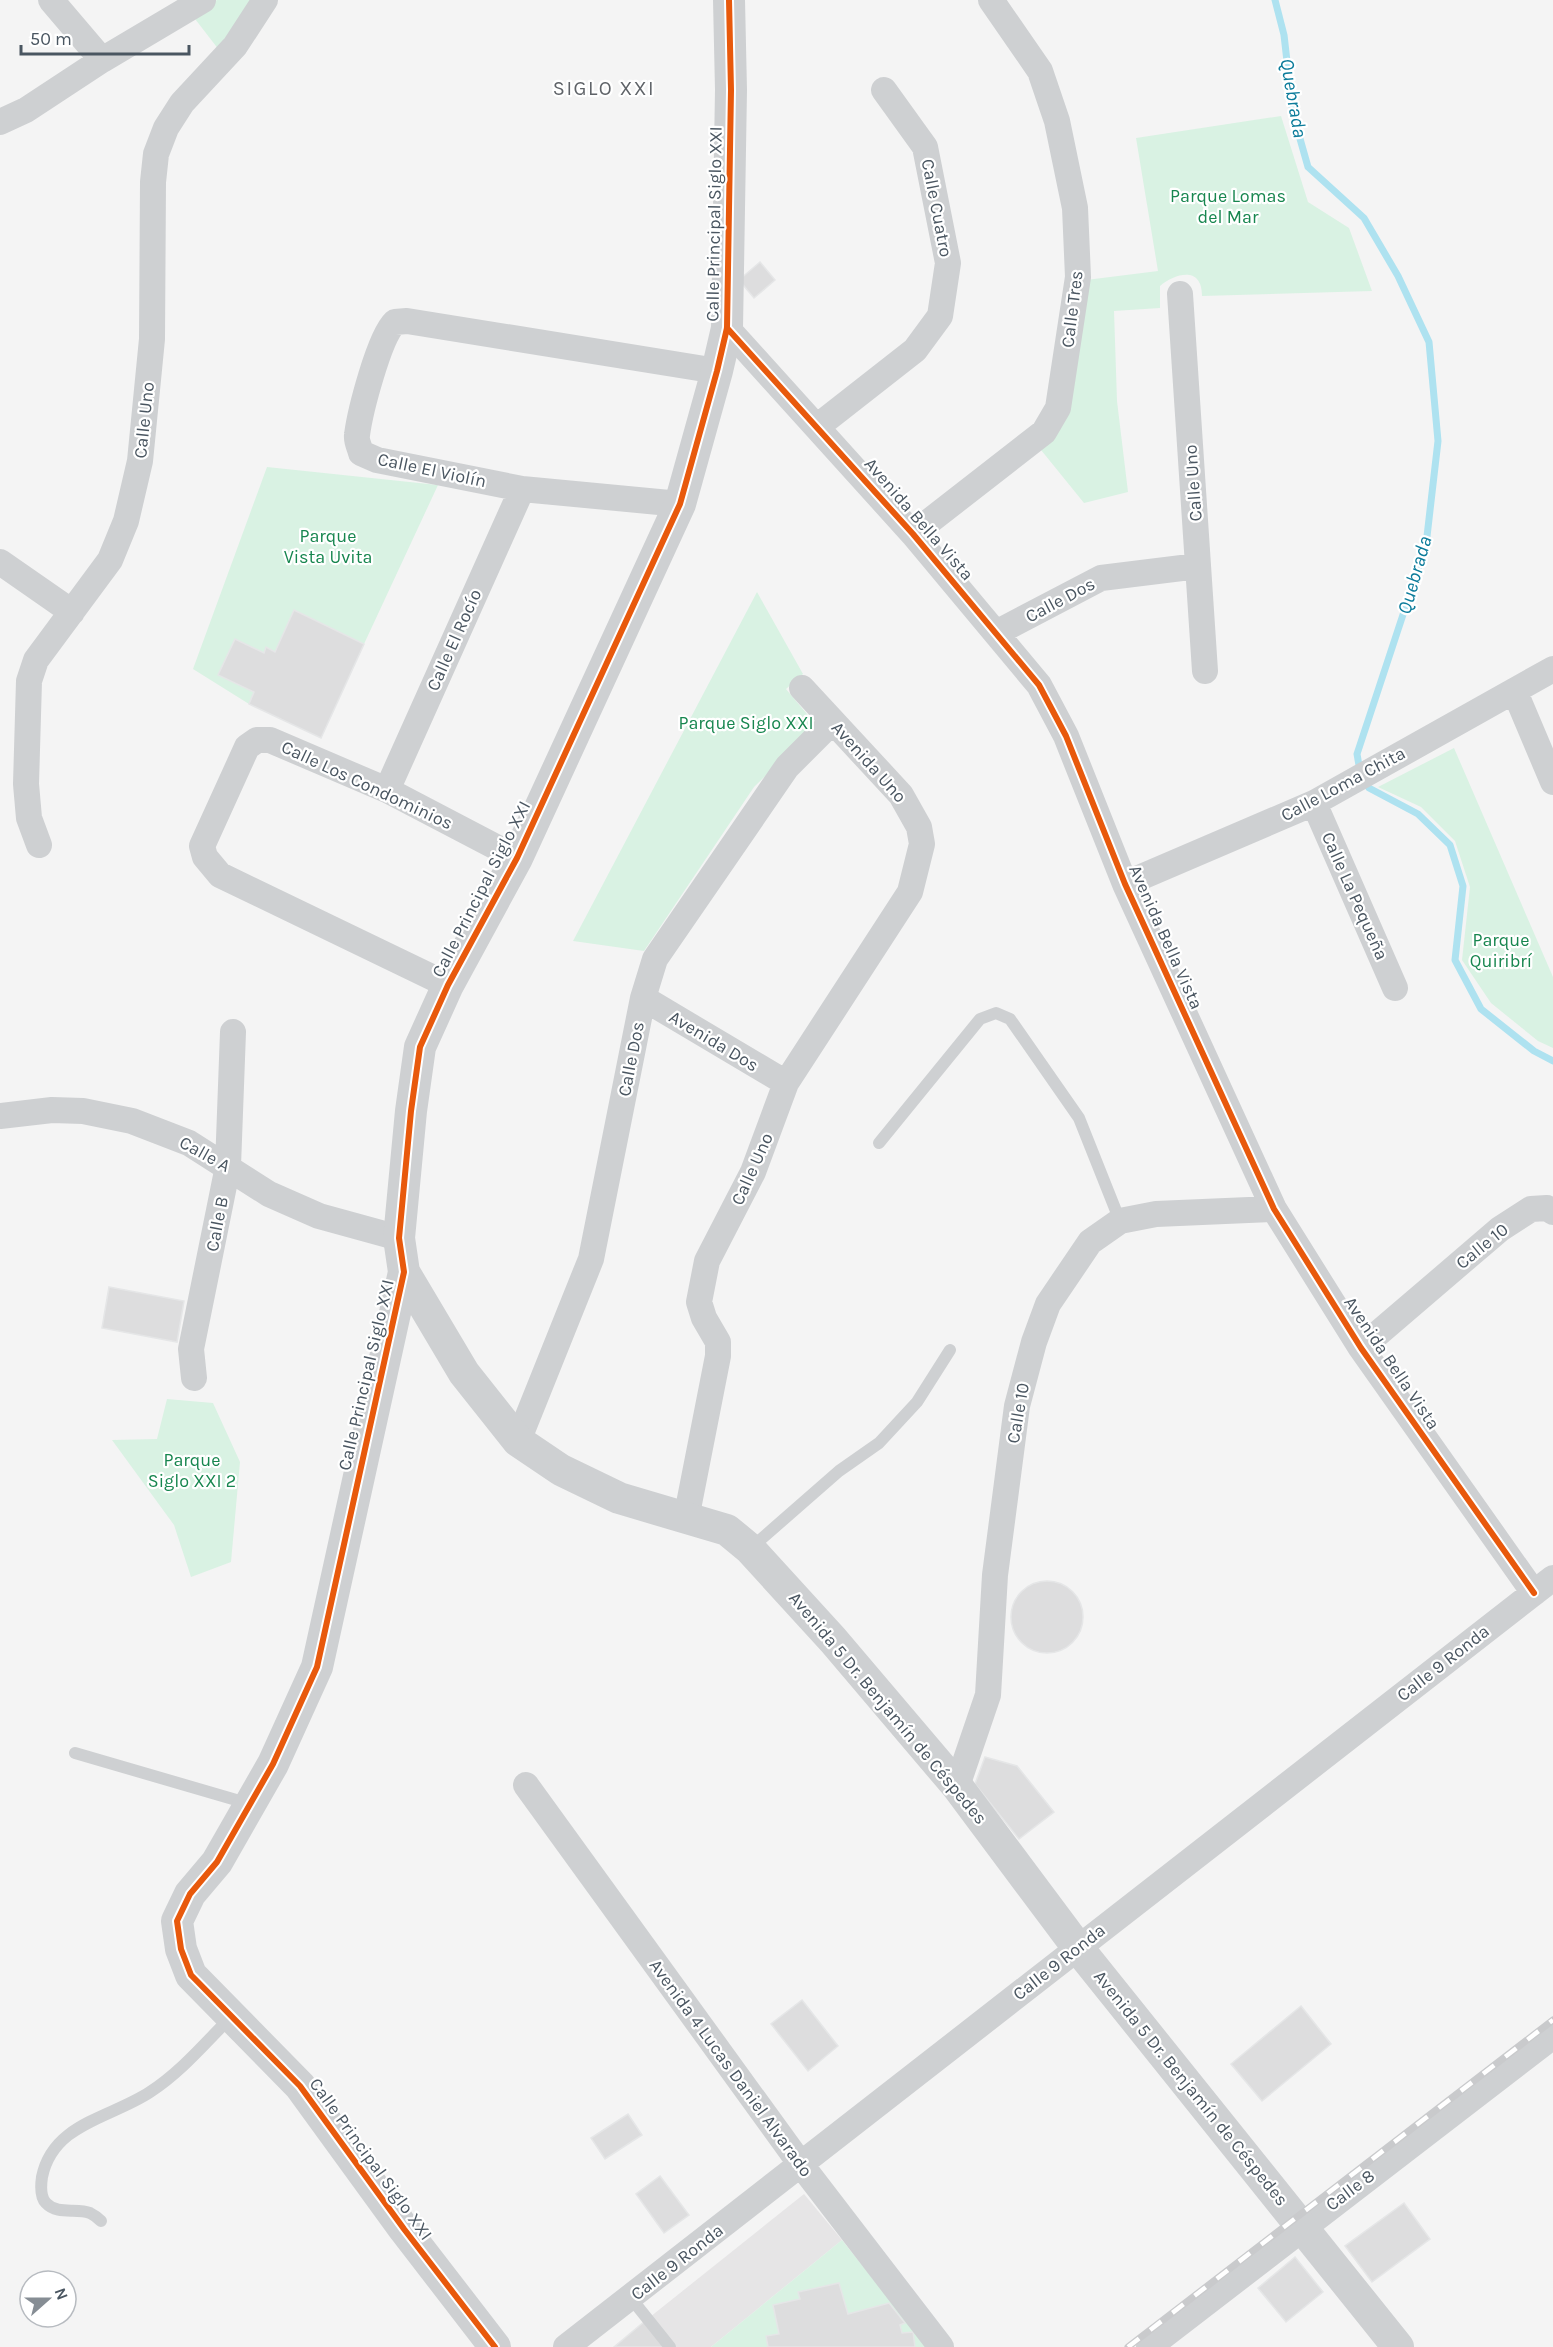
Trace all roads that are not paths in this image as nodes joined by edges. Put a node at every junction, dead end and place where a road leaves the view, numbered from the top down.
1 (51, 0) edge
2 (203, 0) edge
3 (264, 0) edge
4 (729, 0) edge
5 (991, 0) edge
6 (102, 60) junction
7 (884, 90) dead end
8 (0, 122) edge
9 (1180, 294) dead end
10 (727, 328) junction
11 (717, 371) junction
12 (818, 426) junction
13 (522, 489) junction
14 (680, 504) junction
15 (914, 534) junction
16 (0, 562) edge
17 (1198, 566) junction
18 (72, 612) junction
19 (996, 633) junction
20 (1553, 669) edge
21 (1205, 671) dead end
22 (802, 688) dead end
23 (1515, 692) junction
24 (832, 722) junction
25 (1553, 782) edge
26 (387, 790) junction
27 (1314, 803) junction
28 (922, 844) joint
29 (39, 845) dead end
30 (518, 858) junction
31 (1125, 884) junction
32 (448, 985) junction
33 (1395, 988) dead end
34 (643, 999) junction
35 (233, 1032) dead end
36 (786, 1083) junction
37 (0, 1116) edge
38 (879, 1143) dead end
39 (228, 1166) junction
40 (1274, 1209) junction
41 (1553, 1212) edge
42 (1120, 1221) junction
43 (399, 1239) junction
44 (404, 1272) junction
45 (1361, 1348) junction
46 (950, 1350) dead end
47 (194, 1378) dead end
48 (518, 1441) junction
49 (686, 1519) junction
50 (750, 1549) junction
51 (1543, 1585) edge
52 (75, 1753) dead end
53 (526, 1785) dead end
54 (957, 1786) junction
55 (250, 1804) junction
56 (1078, 1948) junction
57 (231, 2017) junction
58 (1553, 2036) edge
59 (802, 2166) junction
60 (101, 2221) dead end
61 (1303, 2226) junction
62 (630, 2298) junction
63 (495, 2347) edge
64 (566, 2347) edge
65 (670, 2347) edge
66 (941, 2347) edge
67 (1149, 2347) edge
68 (1398, 2347) edge

1 - 6 street
2 - 6 street
3 - 18 street, Calle Uno
4 - 10 street, Calle Principal Siglo XXI
5 - 15 street, Calle Tres
6 - 8 street
7 - 12 street, Calle Cuatro
9 - 17 street, Calle Uno
10 - 11 street, Calle Principal Siglo XXI
10 - 12 street, Avenida Bella Vista
11 - 13 street, Calle El Violín
11 - 14 street, Calle Principal Siglo XXI
12 - 15 street, Avenida Bella Vista
13 - 14 street, Calle El Violín
13 - 26 street, Calle El Rocío
14 - 30 street, Calle Principal Siglo XXI
15 - 19 street, Avenida Bella Vista
16 - 18 street
17 - 19 street, Calle Dos
17 - 21 street, Calle Uno
18 - 29 street, Calle Uno
19 - 31 street, Avenida Bella Vista
20 - 23 street, Calle Loma Chita
22 - 24 street, Avenida Uno
23 - 25 street
23 - 27 street, Calle Loma Chita
24 - 28 street, Avenida Uno
24 - 34 street, Calle Dos
26 - 30 street, Calle Los Condominios
26 - 32 street, Calle Los Condominios
27 - 31 street, Calle Loma Chita
27 - 33 street, Calle La Pequeña
28 - 36 street, Calle Uno
30 - 32 street, Calle Principal Siglo XXI
31 - 40 street, Avenida Bella Vista
32 - 43 street, Calle Principal Siglo XXI
34 - 36 street, Avenida Dos
34 - 48 street, Calle Dos
35 - 39 street, Calle B
36 - 49 street, Calle Uno
37 - 39 street, Calle A
38 - 42 lane
39 - 43 street, Calle A
39 - 47 street, Calle B
40 - 42 street, Calle 10
40 - 45 street, Avenida Bella Vista
41 - 45 street, Calle 10
42 - 54 street, Calle 10
43 - 44 street, Calle Principal Siglo XXI
44 - 48 street, Avenida 5 Dr. Benjamín de Céspedes
44 - 55 street, Calle Principal Siglo XXI
45 - 51 street, Avenida Bella Vista
46 - 50 lane
48 - 49 street, Avenida 5 Dr. Benjamín de Céspedes
49 - 50 street, Avenida 5 Dr. Benjamín de Céspedes
50 - 54 street, Avenida 5 Dr. Benjamín de Céspedes
51 - 56 street, Calle 9 Ronda
52 - 55 lane
53 - 59 street, Avenida 4 Lucas Daniel Alvarado
54 - 56 street, Avenida 5 Dr. Benjamín de Céspedes
55 - 57 street, Calle Principal Siglo XXI
56 - 59 street, Calle 9 Ronda
56 - 61 street, Avenida 5 Dr. Benjamín de Céspedes
57 - 60 lane
57 - 63 street, Calle Principal Siglo XXI
58 - 61 street, Calle 8
59 - 62 street, Calle 9 Ronda
59 - 66 street, Avenida 4 Lucas Daniel Alvarado
61 - 67 street, Calle 8
61 - 68 street, Avenida 5 Dr. Benjamín de Céspedes
62 - 64 street, Calle 9 Ronda
62 - 65 lane

